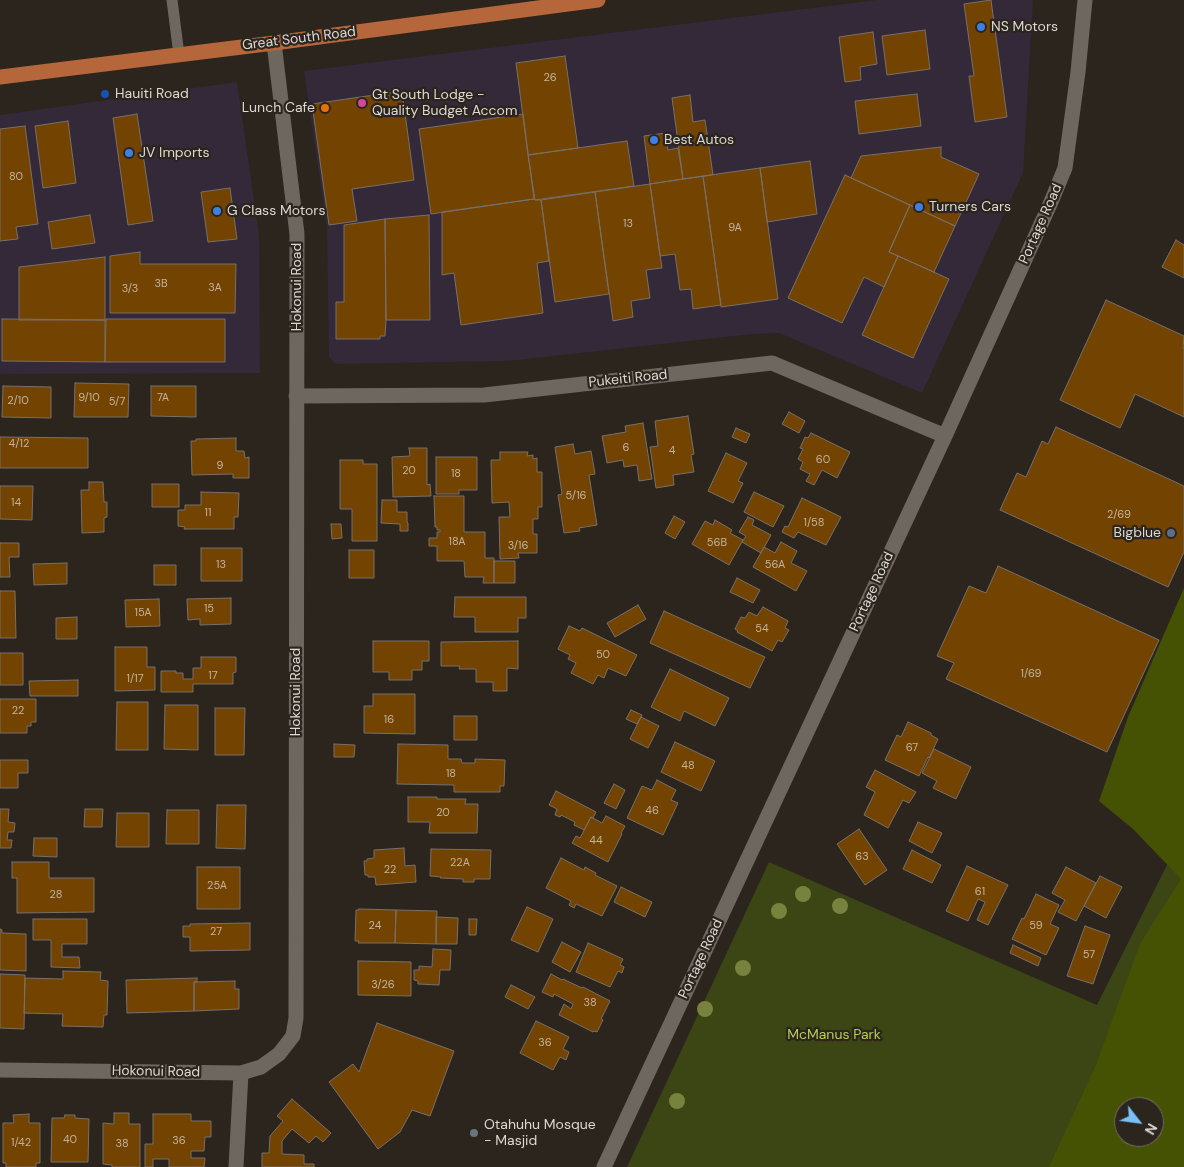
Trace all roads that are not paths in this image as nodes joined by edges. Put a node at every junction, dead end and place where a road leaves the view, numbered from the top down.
1 (172, 0) edge
2 (598, 0) edge
3 (1085, 0) edge
4 (274, 43) junction
5 (179, 54) junction
6 (0, 77) edge
7 (296, 396) junction
8 (945, 436) junction
9 (0, 1070) edge
10 (240, 1073) junction
11 (236, 1167) edge
12 (604, 1167) edge

1 - 5 lane
2 - 4 main road, Great South Road
3 - 8 street, Portage Road
4 - 5 main road, Great South Road
4 - 7 street, Hokonui Road
5 - 6 main road, Great South Road
7 - 8 street, Pukeiti Road
7 - 10 street, Hokonui Road
8 - 12 street, Portage Road
9 - 10 street, Hokonui Road
10 - 11 street

